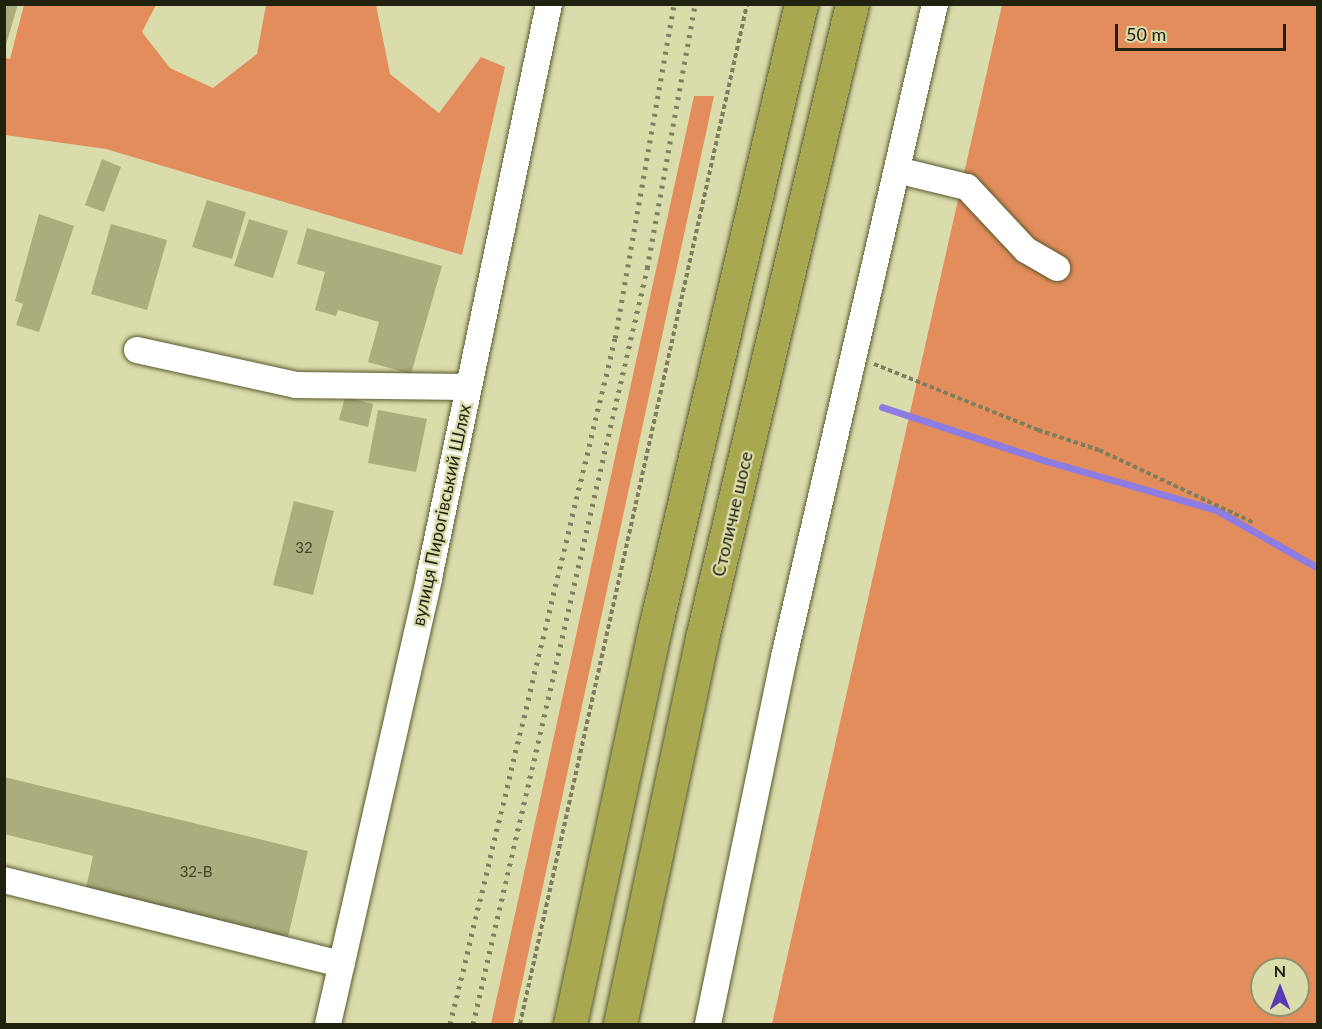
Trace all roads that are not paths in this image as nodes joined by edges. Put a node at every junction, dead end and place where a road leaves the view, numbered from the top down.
1 (549, 4) edge
2 (801, 4) edge
3 (852, 4) edge
4 (935, 4) edge
5 (897, 170) junction
6 (1058, 268) dead end
7 (137, 350) dead end
8 (468, 387) junction
9 (4, 880) edge
10 (342, 964) junction
11 (328, 1024) edge
12 (570, 1024) edge
13 (620, 1024) edge
14 (708, 1024) edge

1 - 8 street, вулиця Пирогівський Шлях
2 - 12 highway
3 - 13 highway, Столичне шосе
4 - 5 street
5 - 6 street
5 - 14 street
7 - 8 street
8 - 10 street, вулиця Пирогівський Шлях
9 - 10 street
10 - 11 street, вулиця Пирогівський Шлях

